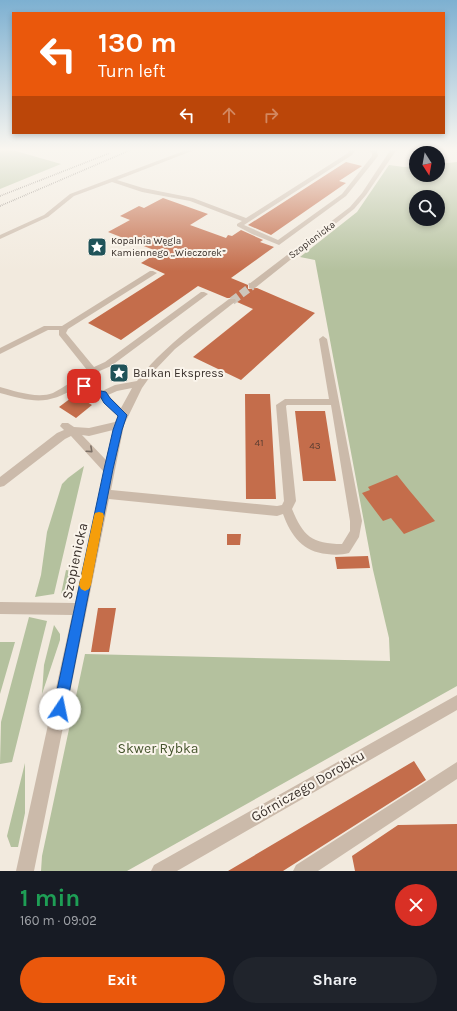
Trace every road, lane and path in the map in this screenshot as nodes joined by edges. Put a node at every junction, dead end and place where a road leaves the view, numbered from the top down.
1 (86, 190) edge
2 (141, 190) edge
3 (294, 190) edge
4 (348, 190) edge
5 (367, 190) edge
6 (246, 220) junction
7 (0, 237) edge
8 (153, 273) dead end
9 (252, 286) tunnel mouth
10 (204, 294) dead end
11 (232, 301) tunnel mouth
12 (64, 328) junction
13 (323, 338) dead end
14 (0, 351) edge
15 (92, 370) junction
16 (77, 381) junction
17 (140, 384) junction
18 (0, 390) edge
19 (103, 394) junction
20 (335, 402) junction
21 (121, 420) junction
22 (68, 428) junction
23 (108, 469) junction
24 (0, 483) edge
25 (104, 494) junction
26 (286, 509) junction
27 (0, 608) edge
28 (80, 609) junction
29 (457, 702) edge
30 (457, 771) edge
31 (308, 869) edge
32 (25, 871) edge
33 (160, 871) edge

1 - 7 street
2 - 6 street
3 - 6 street
4 - 6 street
5 - 9 street, Szopienicka
8 - 12 street
10 - 15 street
11 - 17 street, Szopienicka
12 - 14 street
12 - 15 street
13 - 20 street
15 - 16 street
16 - 18 street
16 - 19 street
17 - 19 street
17 - 21 street, Szopienicka
19 - 21 street
20 - 26 street
20 - 26 street
21 - 22 street
21 - 23 street, Szopienicka
22 -> 23 street
22 - 24 street
23 - 25 street, Szopienicka
25 - 26 street
25 - 28 street, Szopienicka
27 - 28 street
28 - 32 street, Szopienicka
29 - 33 street, Górniczego Dorobku
30 - 31 street

